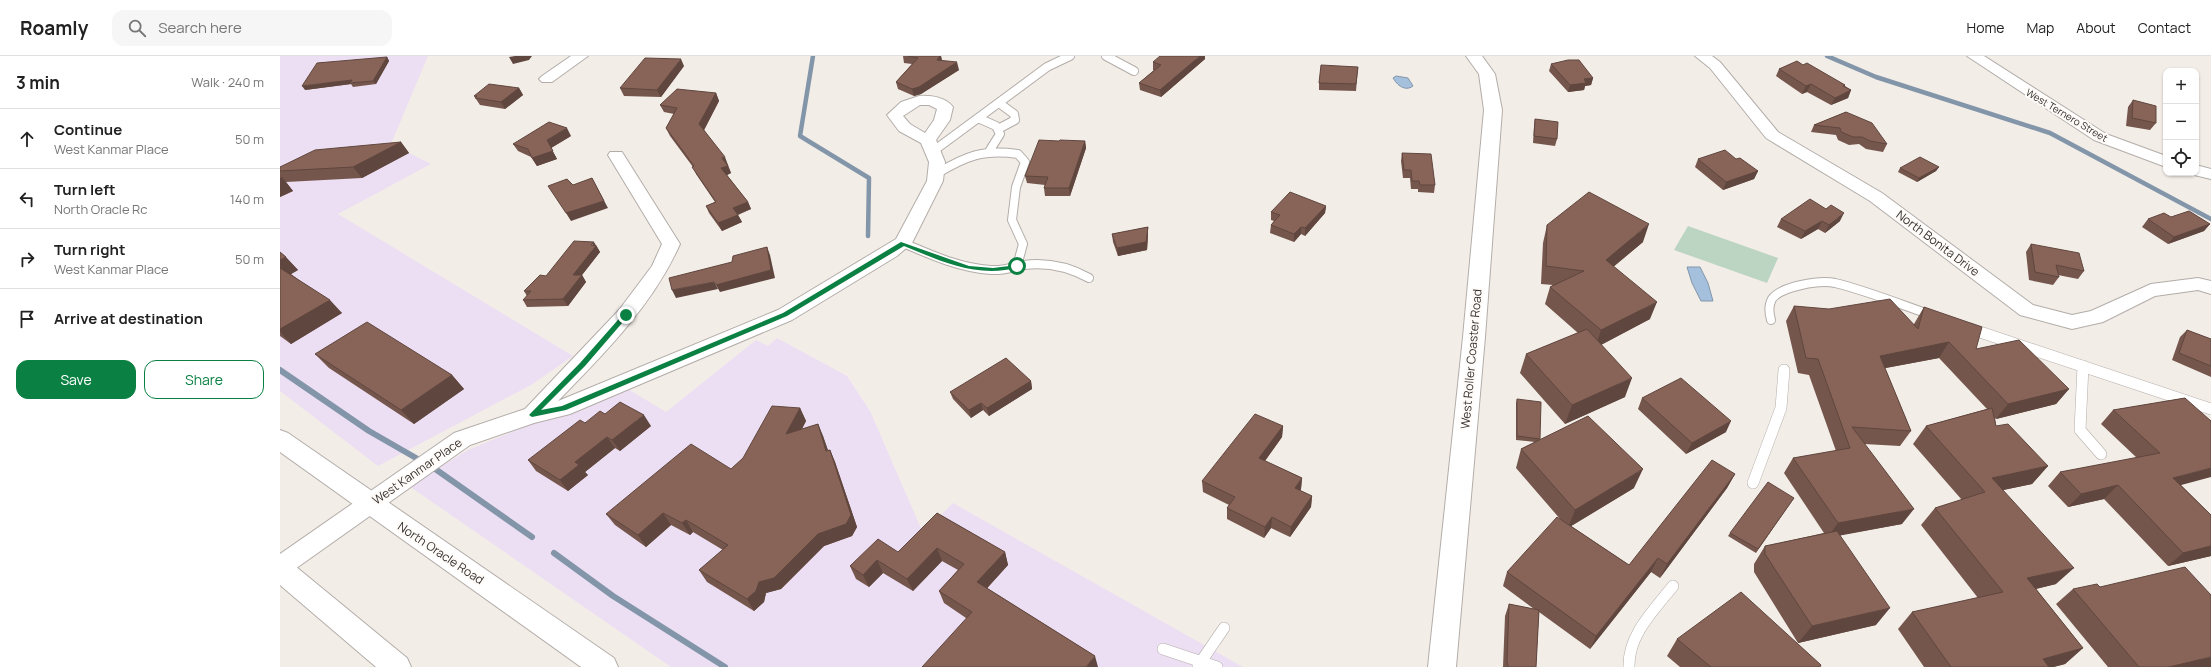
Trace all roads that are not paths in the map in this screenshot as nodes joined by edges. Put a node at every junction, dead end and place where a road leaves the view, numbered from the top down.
1 (581, 56) edge
2 (1070, 56) edge
3 (1106, 56) edge
4 (1474, 56) edge
5 (1702, 56) edge
6 (1974, 56) edge
7 (1134, 71) dead end
8 (547, 79) dead end
9 (999, 103) junction
10 (978, 118) junction
11 (998, 129) junction
12 (930, 146) joint
13 (990, 150) junction
14 (616, 155) dead end
15 (2163, 161) edge
16 (2199, 171) edge
17 (936, 174) junction
18 (2211, 174) edge
19 (903, 243) junction
20 (1017, 266) junction
21 (1089, 278) dead end
22 (2211, 288) edge
23 (1771, 320) dead end
24 (1944, 320) edge
25 (1958, 324) edge
26 (2083, 366) junction
27 (1784, 370) dead end
28 (2211, 409) edge
29 (532, 415) junction
30 (280, 439) edge
31 (2101, 454) dead end
32 (1753, 483) dead end
33 (370, 504) junction
34 (280, 568) edge
35 (1673, 586) dead end
36 (1224, 628) dead end
37 (1163, 650) dead end
38 (1199, 664) edge
39 (397, 667) edge
40 (604, 667) edge
41 (1217, 667) edge
42 (1442, 667) edge
43 (1629, 667) edge

1 - 8 street
2 - 9 lane
3 - 7 lane
4 - 42 main road, West Roller Coaster Road
5 - 22 street, North Bonita Drive
6 - 15 street, West Ternero Street
9 - 10 lane
9 - 11 lane
10 - 11 lane
10 - 12 lane
11 - 13 lane
12 - 17 street
13 - 17 lane
13 - 20 lane
14 - 29 street, West Kanmar Place
16 - 18 street
17 - 19 street
19 - 20 lane
19 - 29 street
20 - 21 lane
23 - 24 lane
25 - 26 lane
26 - 28 lane
26 - 31 lane
27 - 32 lane
29 - 33 street, West Kanmar Place
30 - 33 main road, North Oracle Road
33 - 34 street, West Kanmar Place
33 - 40 main road, North Oracle Road
34 - 39 main road
35 - 43 lane
36 - 38 lane
37 - 38 lane
38 - 41 lane

